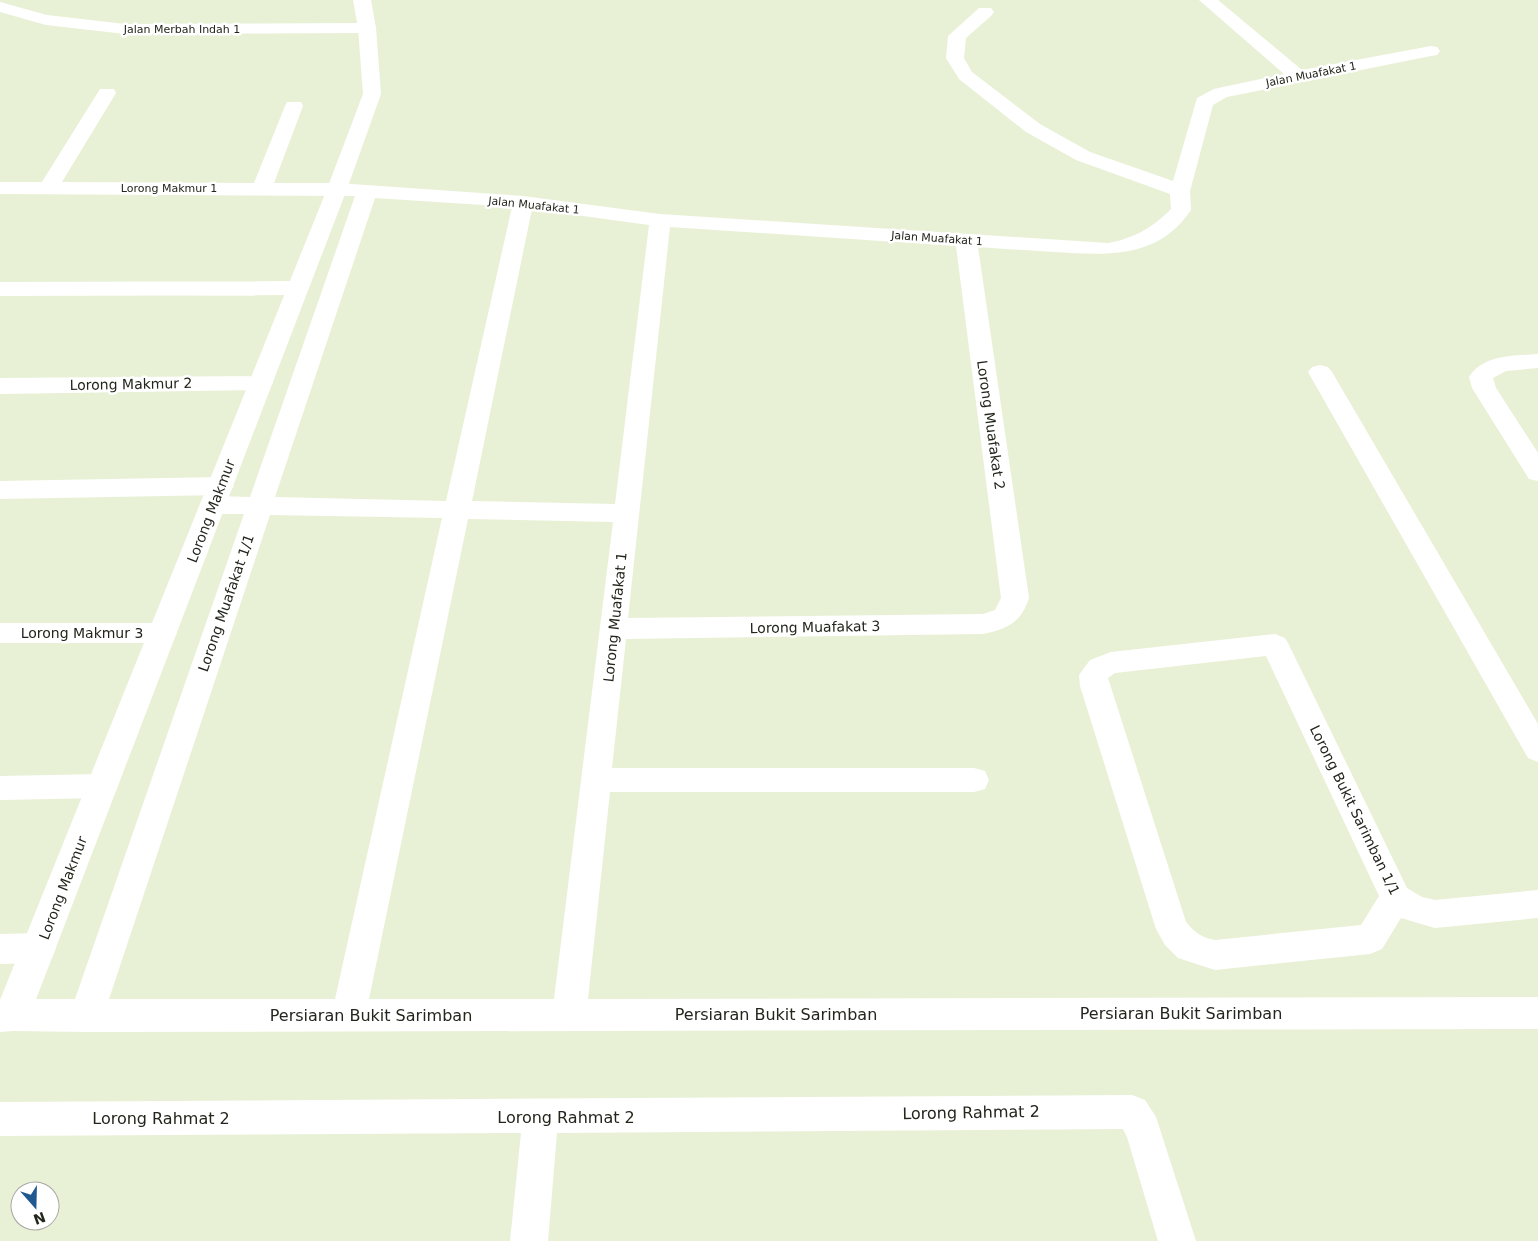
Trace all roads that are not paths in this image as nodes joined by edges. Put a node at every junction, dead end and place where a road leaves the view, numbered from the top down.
1 (362, 0) edge
2 (1208, 0) edge
3 (0, 7) edge
4 (985, 12) dead end
5 (367, 28) junction
6 (1431, 51) dead end
7 (1298, 76) junction
8 (107, 93) dead end
9 (294, 106) dead end
10 (0, 188) edge
11 (48, 188) junction
12 (262, 189) junction
13 (337, 189) junction
14 (367, 191) junction
15 (1180, 191) junction
16 (523, 202) junction
17 (660, 220) junction
18 (966, 240) junction
19 (298, 288) junction
20 (0, 289) edge
21 (1538, 361) edge
22 (1320, 372) dead end
23 (261, 383) junction
24 (0, 386) edge
25 (1536, 465) edge
26 (0, 490) edge
27 (217, 495) junction
28 (259, 506) junction
29 (457, 511) junction
30 (627, 513) junction
31 (1012, 611) joint
32 (613, 629) junction
33 (0, 633) edge
34 (163, 633) junction
35 (1538, 750) edge
36 (596, 780) junction
37 (974, 780) dead end
38 (103, 786) junction
39 (0, 788) edge
40 (1396, 898) junction
41 (1538, 904) edge
42 (40, 948) junction
43 (0, 949) edge
44 (1538, 1013) edge
45 (349, 1014) junction
46 (569, 1015) junction
47 (7, 1016) edge
48 (86, 1016) junction
49 (540, 1117) junction
50 (0, 1119) edge
51 (529, 1241) edge
52 (1176, 1241) edge

1 - 5 street, Lorong Makmur
2 - 7 street
3 - 5 street, Jalan Merbah Indah 1
4 - 15 street
5 - 13 street, Lorong Makmur
6 - 7 street, Jalan Muafakat 1
7 - 15 street, Jalan Muafakat 1
8 - 11 street
9 - 12 street
10 - 11 street, Lorong Makmur 1
11 - 12 street, Lorong Makmur 1
12 - 13 street, Lorong Makmur 1
13 - 14 street, Jalan Muafakat 1
13 - 19 street, Lorong Makmur
14 - 16 street, Jalan Muafakat 1
14 - 28 street, Lorong Muafakat 1/1
15 - 18 street, Jalan Muafakat 1
16 - 17 street, Jalan Muafakat 1
16 - 29 street
17 - 18 street, Jalan Muafakat 1
17 - 30 street, Lorong Muafakat 1
18 - 31 street, Lorong Muafakat 2
19 - 20 street
19 - 23 street, Lorong Makmur
21 - 25 street
22 - 35 street
23 - 24 street, Lorong Makmur 2
23 - 27 street, Lorong Makmur
26 - 27 street
27 - 28 street
27 - 34 street, Lorong Makmur
28 - 29 street
28 - 48 street, Lorong Muafakat 1/1
29 - 30 street
29 - 45 street
30 - 32 street, Lorong Muafakat 1
31 - 32 street, Lorong Muafakat 3
32 - 36 street, Lorong Muafakat 1
33 - 34 street, Lorong Makmur 3
34 - 38 street, Lorong Makmur
36 - 37 street
36 - 46 street, Lorong Muafakat 1
38 - 39 street
38 - 42 street, Lorong Makmur
40 - 40 street, Lorong Bukit Sarimban 1/1
40 - 41 street, Lorong Bukit Sarimban 1/1
42 - 43 street
42 - 47 street, Lorong Makmur
44 - 46 street, Persiaran Bukit Sarimban
45 - 46 street, Persiaran Bukit Sarimban
45 - 48 street, Persiaran Bukit Sarimban
47 - 48 street, Persiaran Bukit Sarimban
49 - 50 street, Lorong Rahmat 2
49 - 51 street
49 - 52 street, Lorong Rahmat 2

